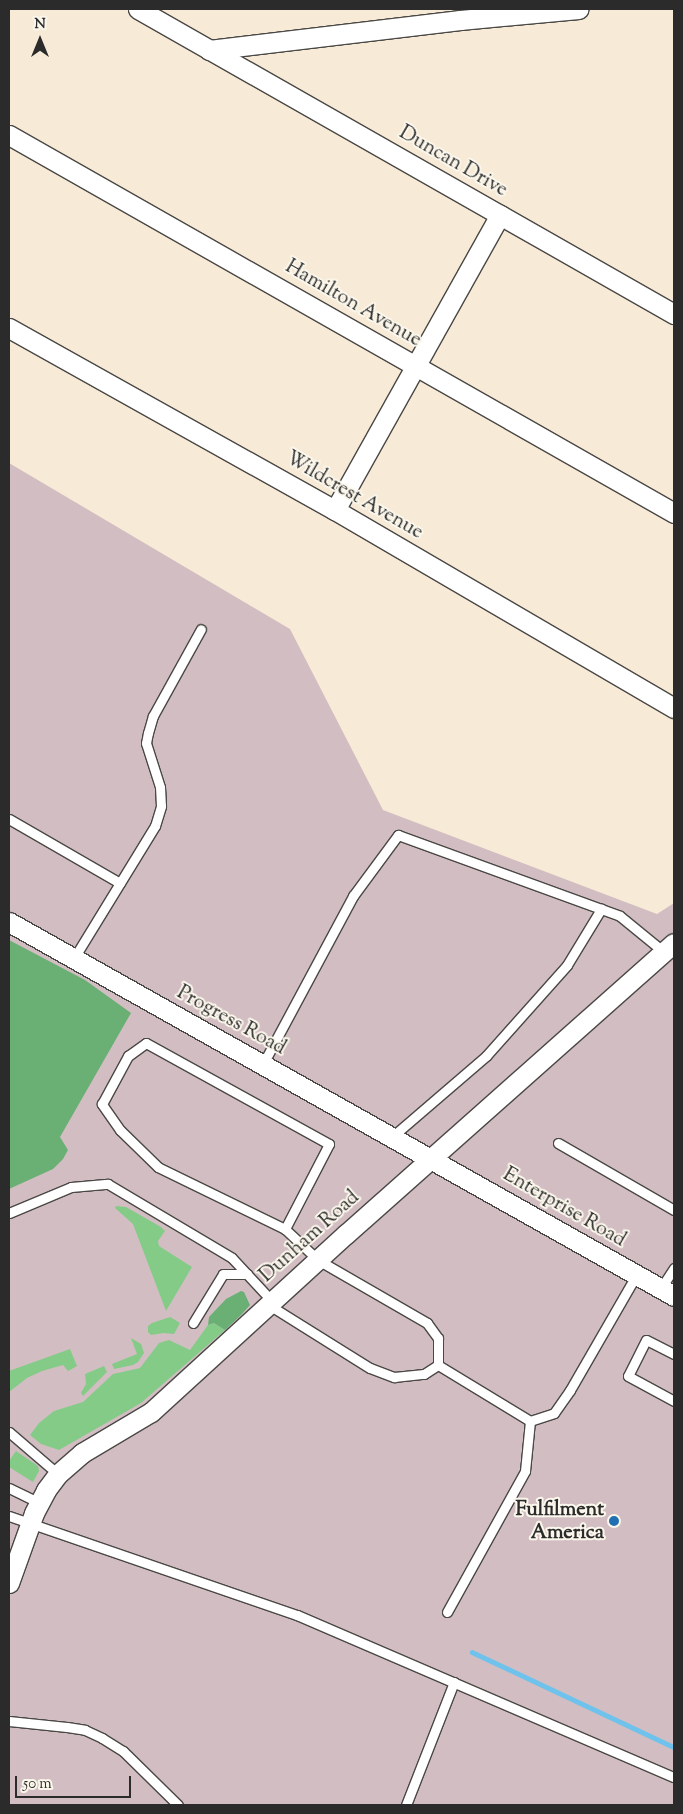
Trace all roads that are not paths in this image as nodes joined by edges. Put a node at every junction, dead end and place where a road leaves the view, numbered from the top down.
1 (138, 9) edge
2 (578, 9) edge
3 (210, 50) junction
4 (9, 135) edge
5 (500, 214) junction
6 (674, 314) edge
7 (9, 328) edge
8 (415, 366) junction
9 (335, 510) junction
10 (674, 513) edge
11 (201, 629) dead end
12 (674, 708) edge
13 (9, 818) edge
14 (120, 883) junction
15 (601, 909) junction
16 (9, 922) edge
17 (669, 948) edge
18 (74, 958) junction
19 (263, 1064) junction
20 (393, 1136) junction
21 (558, 1143) dead end
22 (432, 1159) junction
23 (674, 1210) edge
24 (9, 1213) edge
25 (285, 1229) junction
26 (318, 1260) junction
27 (674, 1268) edge
28 (247, 1274) junction
29 (637, 1274) junction
30 (667, 1292) edge
31 (270, 1303) junction
32 (192, 1323) dead end
33 (674, 1354) edge
34 (438, 1365) junction
35 (674, 1401) edge
36 (530, 1421) junction
37 (9, 1432) edge
38 (58, 1474) junction
39 (9, 1488) edge
40 (40, 1503) junction
41 (9, 1516) edge
42 (30, 1525) junction
43 (9, 1582) edge
44 (447, 1612) dead end
45 (454, 1682) junction
46 (9, 1721) edge
47 (674, 1777) edge
48 (178, 1805) edge
49 (406, 1805) edge

1 - 3 street, Duncan Drive
2 - 3 street
3 - 5 street, Duncan Drive
4 - 8 street, Hamilton Avenue
5 - 6 street, Duncan Drive
5 - 8 street
7 - 9 street, Wildcrest Avenue
8 - 9 street
8 - 10 street, Hamilton Avenue
9 - 12 street, Wildcrest Avenue
11 - 14 lane
13 - 14 lane
14 - 18 lane
15 - 17 lane
15 - 19 lane
15 - 20 lane
16 - 18 street, Progress Road
17 - 22 street, Dunham Road
18 - 19 street, Progress Road
19 - 20 street, Progress Road
20 - 22 street, Progress Road
21 - 23 lane
22 - 26 street, Dunham Road
22 - 29 street, Enterprise Road
24 - 28 lane
25 - 25 lane
25 - 26 lane
26 - 31 street, Dunham Road
26 - 34 lane
27 - 30 lane
28 - 31 lane
28 - 32 lane
29 - 30 street, Enterprise Road
29 - 36 lane
31 - 34 lane
31 - 38 street, Dunham Road
33 - 35 lane
34 - 36 lane
36 - 44 lane
37 - 38 lane
38 - 40 street, Dunham Road
39 - 40 lane
40 - 42 street, Dunham Road
41 - 42 lane
42 - 43 street, Dunham Road
42 - 45 lane
45 - 47 lane
45 - 49 lane
46 - 48 lane

